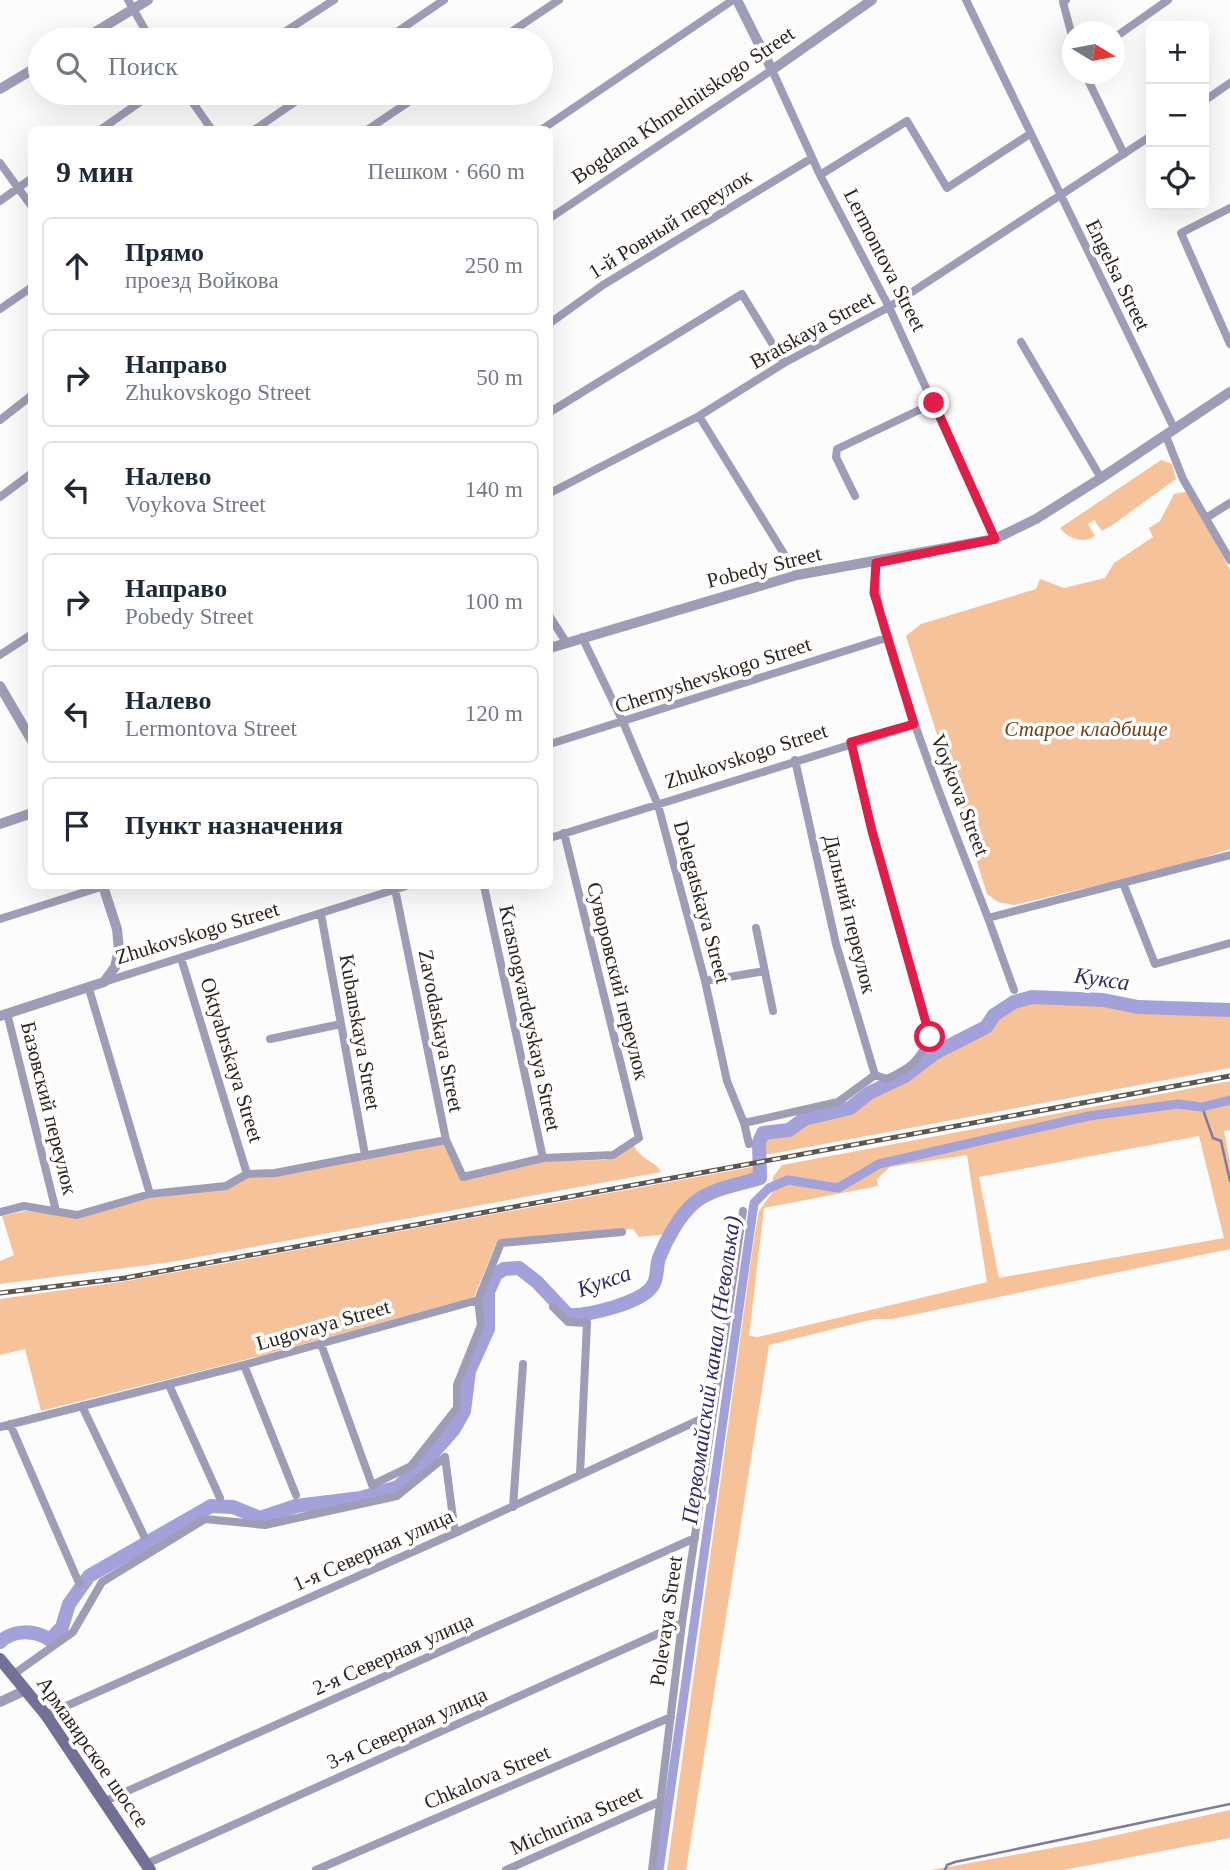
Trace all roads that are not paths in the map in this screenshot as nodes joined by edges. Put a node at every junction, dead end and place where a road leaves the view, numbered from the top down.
1 (148, 0) edge
2 (334, 0) edge
3 (444, 0) edge
4 (559, 0) edge
5 (735, 0) edge
6 (872, 0) edge
7 (966, 0) edge
8 (1066, 0) edge
9 (1168, 0) edge
10 (130, 5) edge
11 (1069, 21) edge
12 (98, 28) edge
13 (144, 28) edge
14 (293, 28) edge
15 (403, 28) edge
16 (517, 28) edge
17 (1125, 31) edge
18 (772, 70) junction
19 (28, 72) edge
20 (1230, 83) edge
21 (1090, 84) edge
22 (0, 89) edge
23 (1209, 98) edge
24 (136, 105) edge
25 (194, 105) edge
26 (290, 105) edge
27 (404, 105) edge
28 (106, 126) edge
29 (209, 126) edge
30 (260, 126) edge
31 (373, 126) edge
32 (547, 126) edge
33 (1030, 134) junction
34 (1146, 139) edge
35 (1124, 154) junction
36 (812, 158) junction
37 (0, 163) edge
38 (820, 176) junction
39 (28, 181) edge
40 (18, 187) junction
41 (1060, 197) junction
42 (0, 201) edge
43 (28, 201) edge
44 (1230, 208) edge
45 (553, 216) edge
46 (28, 290) edge
47 (889, 307) junction
48 (0, 309) edge
49 (553, 321) edge
50 (1021, 342) dead end
51 (1230, 344) edge
52 (784, 363) junction
53 (1230, 392) edge
54 (28, 398) edge
55 (934, 403) junction
56 (553, 410) edge
57 (699, 416) junction
58 (0, 420) edge
59 (1170, 433) junction
60 (28, 476) edge
61 (1101, 478) junction
62 (553, 491) edge
63 (855, 496) dead end
64 (0, 497) edge
65 (1230, 503) edge
66 (1206, 518) junction
67 (995, 539) junction
68 (1230, 560) edge
69 (876, 563) junction
70 (797, 575) junction
71 (553, 622) edge
72 (28, 637) edge
73 (582, 638) junction
74 (886, 638) junction
75 (566, 642) junction
76 (553, 647) edge
77 (0, 655) edge
78 (0, 687) edge
79 (623, 722) junction
80 (914, 724) junction
81 (28, 731) edge
82 (851, 742) junction
83 (553, 743) edge
84 (794, 760) junction
85 (658, 805) junction
86 (28, 814) edge
87 (0, 824) edge
88 (564, 833) junction
89 (553, 837) edge
90 (1230, 855) edge
91 (1123, 883) junction
92 (94, 889) edge
93 (104, 889) edge
94 (395, 889) joint
95 (485, 889) edge
96 (321, 914) junction
97 (988, 918) junction
98 (0, 919) edge
99 (756, 928) dead end
100 (1230, 943) edge
101 (181, 958) junction
102 (765, 971) junction
103 (705, 981) junction
104 (104, 982) junction
105 (89, 989) junction
106 (1014, 990) dead end
107 (773, 1011) dead end
108 (4, 1014) edge
109 (341, 1024) junction
110 (270, 1039) dead end
111 (875, 1075) junction
112 (744, 1123) junction
113 (446, 1140) junction
114 (749, 1144) dead end
115 (365, 1156) junction
116 (543, 1158) junction
117 (247, 1174) junction
118 (150, 1194) junction
119 (56, 1210) junction
120 (743, 1211) dead end
121 (0, 1212) edge
122 (622, 1232) dead end
123 (478, 1300) junction
124 (553, 1307) dead end
125 (321, 1344) junction
126 (523, 1364) dead end
127 (244, 1365) junction
128 (169, 1385) junction
129 (82, 1406) junction
130 (712, 1414) junction
131 (10, 1424) junction
132 (0, 1427) edge
133 (580, 1474) junction
134 (296, 1495) dead end
135 (220, 1498) dead end
136 (513, 1507) junction
137 (455, 1533) junction
138 (144, 1536) dead end
139 (695, 1538) junction
140 (79, 1583) dead end
141 (682, 1623) junction
142 (0, 1659) edge
143 (14, 1674) junction
144 (26, 1690) junction
145 (0, 1702) edge
146 (46, 1715) junction
147 (671, 1717) junction
148 (104, 1801) junction
149 (661, 1801) junction
150 (148, 1867) edge
151 (316, 1870) edge
152 (506, 1870) edge
153 (652, 1870) edge

1 - 10 street
2 - 14 street
3 - 15 street
4 - 16 street
5 - 18 street, Lermontova Street
5 - 32 street
6 - 18 street, Bogdana Khmelnitskogo Street
7 - 33 street, Engelsa Street
8 - 11 street
9 - 17 street
10 - 12 street
10 - 13 street
18 - 36 street, Lermontova Street
18 - 45 street, Bogdana Khmelnitskogo Street
19 - 22 street
20 - 23 street
21 - 35 street
24 - 28 street
25 - 29 street
26 - 30 street
27 - 31 street
33 - 38 street
33 - 41 street, Engelsa Street
34 - 35 street, Bratskaya Street
35 - 41 street, Bratskaya Street
36 - 38 street, Lermontova Street
36 - 49 street, 1-й Ровный переулок
37 - 40 street
38 - 47 street, Lermontova Street
39 - 40 street
40 - 42 street
40 - 43 street
41 - 47 street, Bratskaya Street
41 - 59 street, Engelsa Street
44 - 51 street
46 - 48 street
47 - 52 street, Bratskaya Street
47 - 55 street, Lermontova Street
50 - 61 street
52 - 56 street
52 - 57 street, Bratskaya Street
53 - 59 street, Pobedy Street
54 - 58 street
55 - 63 street
55 - 67 street, Lermontova Street
57 - 62 street, Bratskaya Street
57 - 70 street
59 - 61 street, Pobedy Street
59 - 66 street, Engelsa Street
60 - 64 street
61 - 67 street, Pobedy Street
65 - 66 street
66 - 68 street, Engelsa Street
67 - 69 street, Pobedy Street
69 - 70 street, Pobedy Street
69 - 74 street, Voykova Street
70 - 73 street, Pobedy Street
71 - 75 street
72 - 77 street
73 - 75 street, Pobedy Street
73 - 79 street, Delegatskaya Street
74 - 79 street, Chernyshevskogo Street
74 - 80 street, Voykova Street
75 - 76 street, Pobedy Street
78 - 81 street
79 - 83 street, Chernyshevskogo Street
79 - 85 street, Delegatskaya Street
80 - 82 street, Zhukovskogo Street
80 - 97 street, Voykova Street
82 - 84 street, Zhukovskogo Street
82 - 111 street
84 - 85 street, Zhukovskogo Street
84 - 111 street, Дальний переулок
85 - 88 street, Zhukovskogo Street
85 - 103 street, Delegatskaya Street
86 - 87 street
88 - 89 street, Zhukovskogo Street
88 - 116 street, Суворовский переулок
90 - 91 street
91 - 97 street
91 - 100 street
92 - 98 street
93 - 104 street
94 - 96 street, Zhukovskogo Street
94 - 113 street, Zavodaskaya Street
95 - 116 street, Krasnogvardeyskaya Street
96 - 101 street, Zhukovskogo Street
96 - 109 street, Kubanskaya Street
97 - 106 street, Voykova Street
99 - 102 street
101 - 104 street, Zhukovskogo Street
101 - 117 street, Oktyabrskaya Street
102 - 103 street
102 - 107 street
103 - 112 street, Delegatskaya Street
104 - 105 street, Zhukovskogo Street
105 - 108 street, Zhukovskogo Street
105 - 118 street
108 - 119 street, Базовский переулок
109 - 110 street
109 - 115 street, Kubanskaya Street
111 - 112 street
112 - 114 street, Delegatskaya Street
113 - 115 street
113 - 116 street, Zavodaskaya Street
115 - 117 street
117 - 118 street
118 - 119 street
119 - 121 street
120 - 130 street, Polevaya Street
122 - 123 street
123 - 125 street, Lugovaya Street
123 - 125 street
124 - 133 street
125 - 127 street, Lugovaya Street
126 - 136 street
127 - 128 street, Lugovaya Street
127 - 134 street
128 - 129 street, Lugovaya Street
128 - 135 street
129 - 131 street, Lugovaya Street
129 - 138 street
130 - 133 street, 1-я Северная улица
130 - 139 street, Polevaya Street
131 - 132 street, Lugovaya Street
131 - 140 street
133 - 136 street, 1-я Северная улица
136 - 137 street, 1-я Северная улица
137 - 143 street
137 - 146 street, 1-я Северная улица
139 - 141 street, Polevaya Street
139 - 148 street, 2-я Северная улица
141 - 147 street, Polevaya Street
141 - 150 street, 3-я Северная улица
142 - 143 main road, Армавирское шоссе
143 - 144 main road, Армавирское шоссе
144 - 145 street
144 - 146 main road, Армавирское шоссе
146 - 148 main road, Армавирское шоссе
147 - 149 street, Polevaya Street
147 - 151 street, Chkalova Street
148 - 150 main road, Армавирское шоссе
149 - 152 street, Michurina Street
149 - 153 street, Polevaya Street

